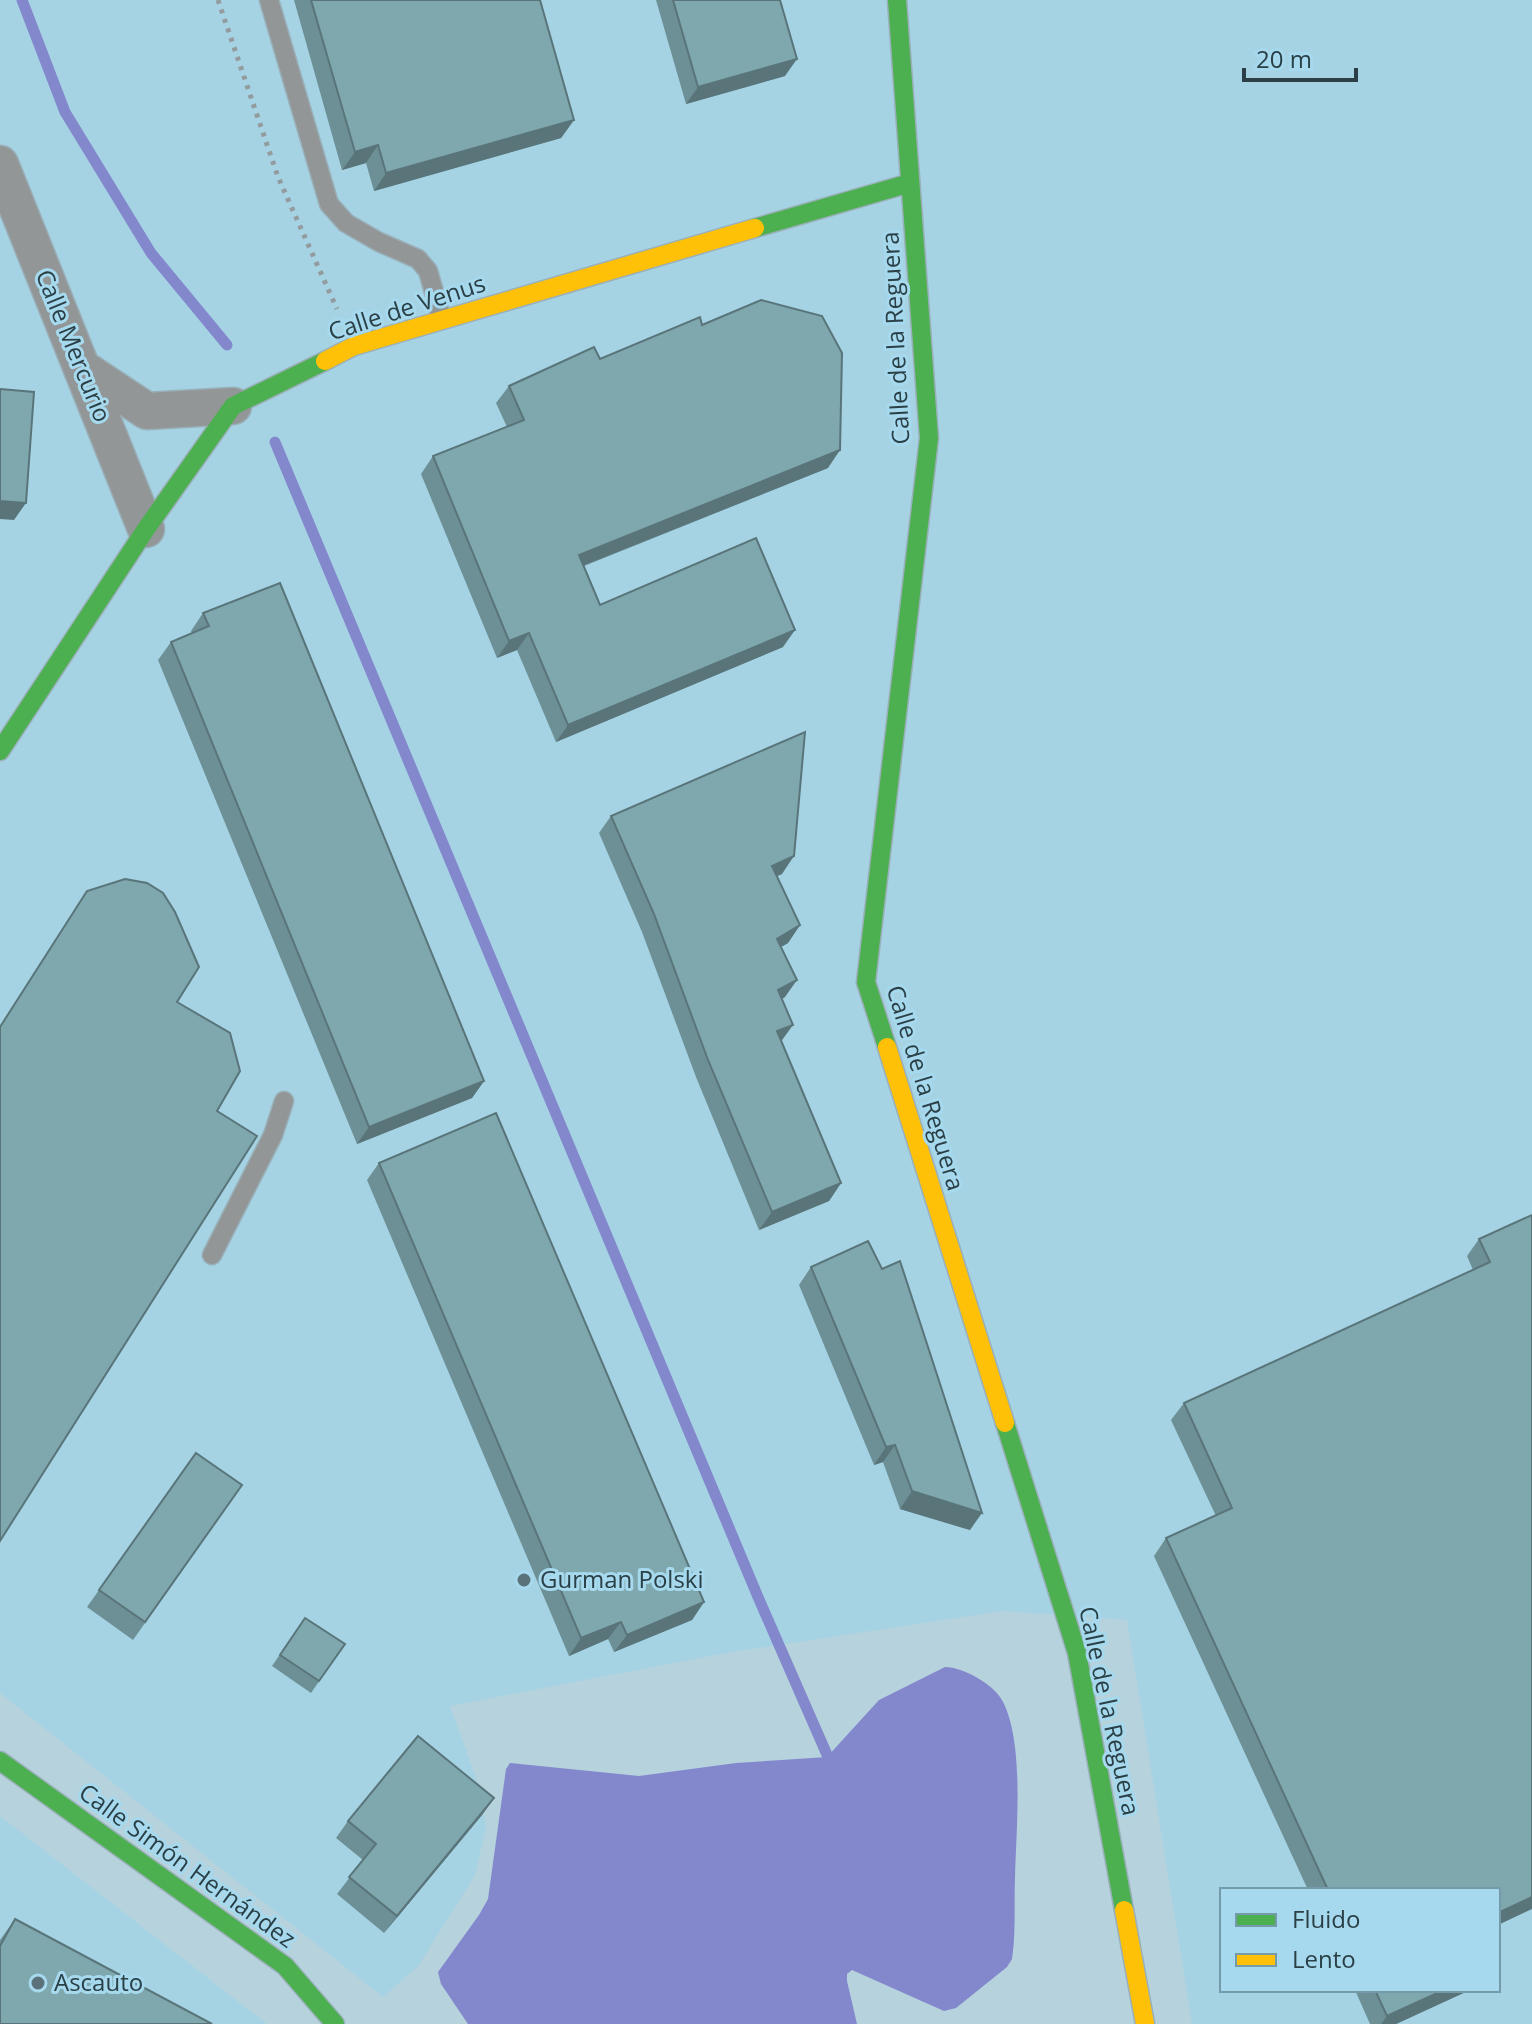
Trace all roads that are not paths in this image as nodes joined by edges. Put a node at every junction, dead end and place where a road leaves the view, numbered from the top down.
1 (269, 0) edge
2 (897, 0) edge
3 (0, 164) edge
4 (910, 183) junction
5 (442, 320) junction
6 (82, 368) junction
7 (233, 406) junction
8 (146, 529) junction
9 (0, 751) edge
10 (284, 1101) dead end
11 (212, 1255) dead end
12 (0, 1761) edge
13 (335, 2024) edge
14 (1145, 2024) edge

1 - 5 lane
2 - 4 street, Calle de la Reguera
3 - 6 street, Calle Mercurio
4 - 5 street, Calle de Venus
4 - 14 street, Calle de la Reguera
5 - 7 street, Calle de Venus
6 - 7 street
6 - 8 street, Calle Mercurio
7 - 8 street, Calle de Venus
8 - 9 street, Calle de Venus
10 - 11 lane
12 - 13 street, Calle Simón Hernández

